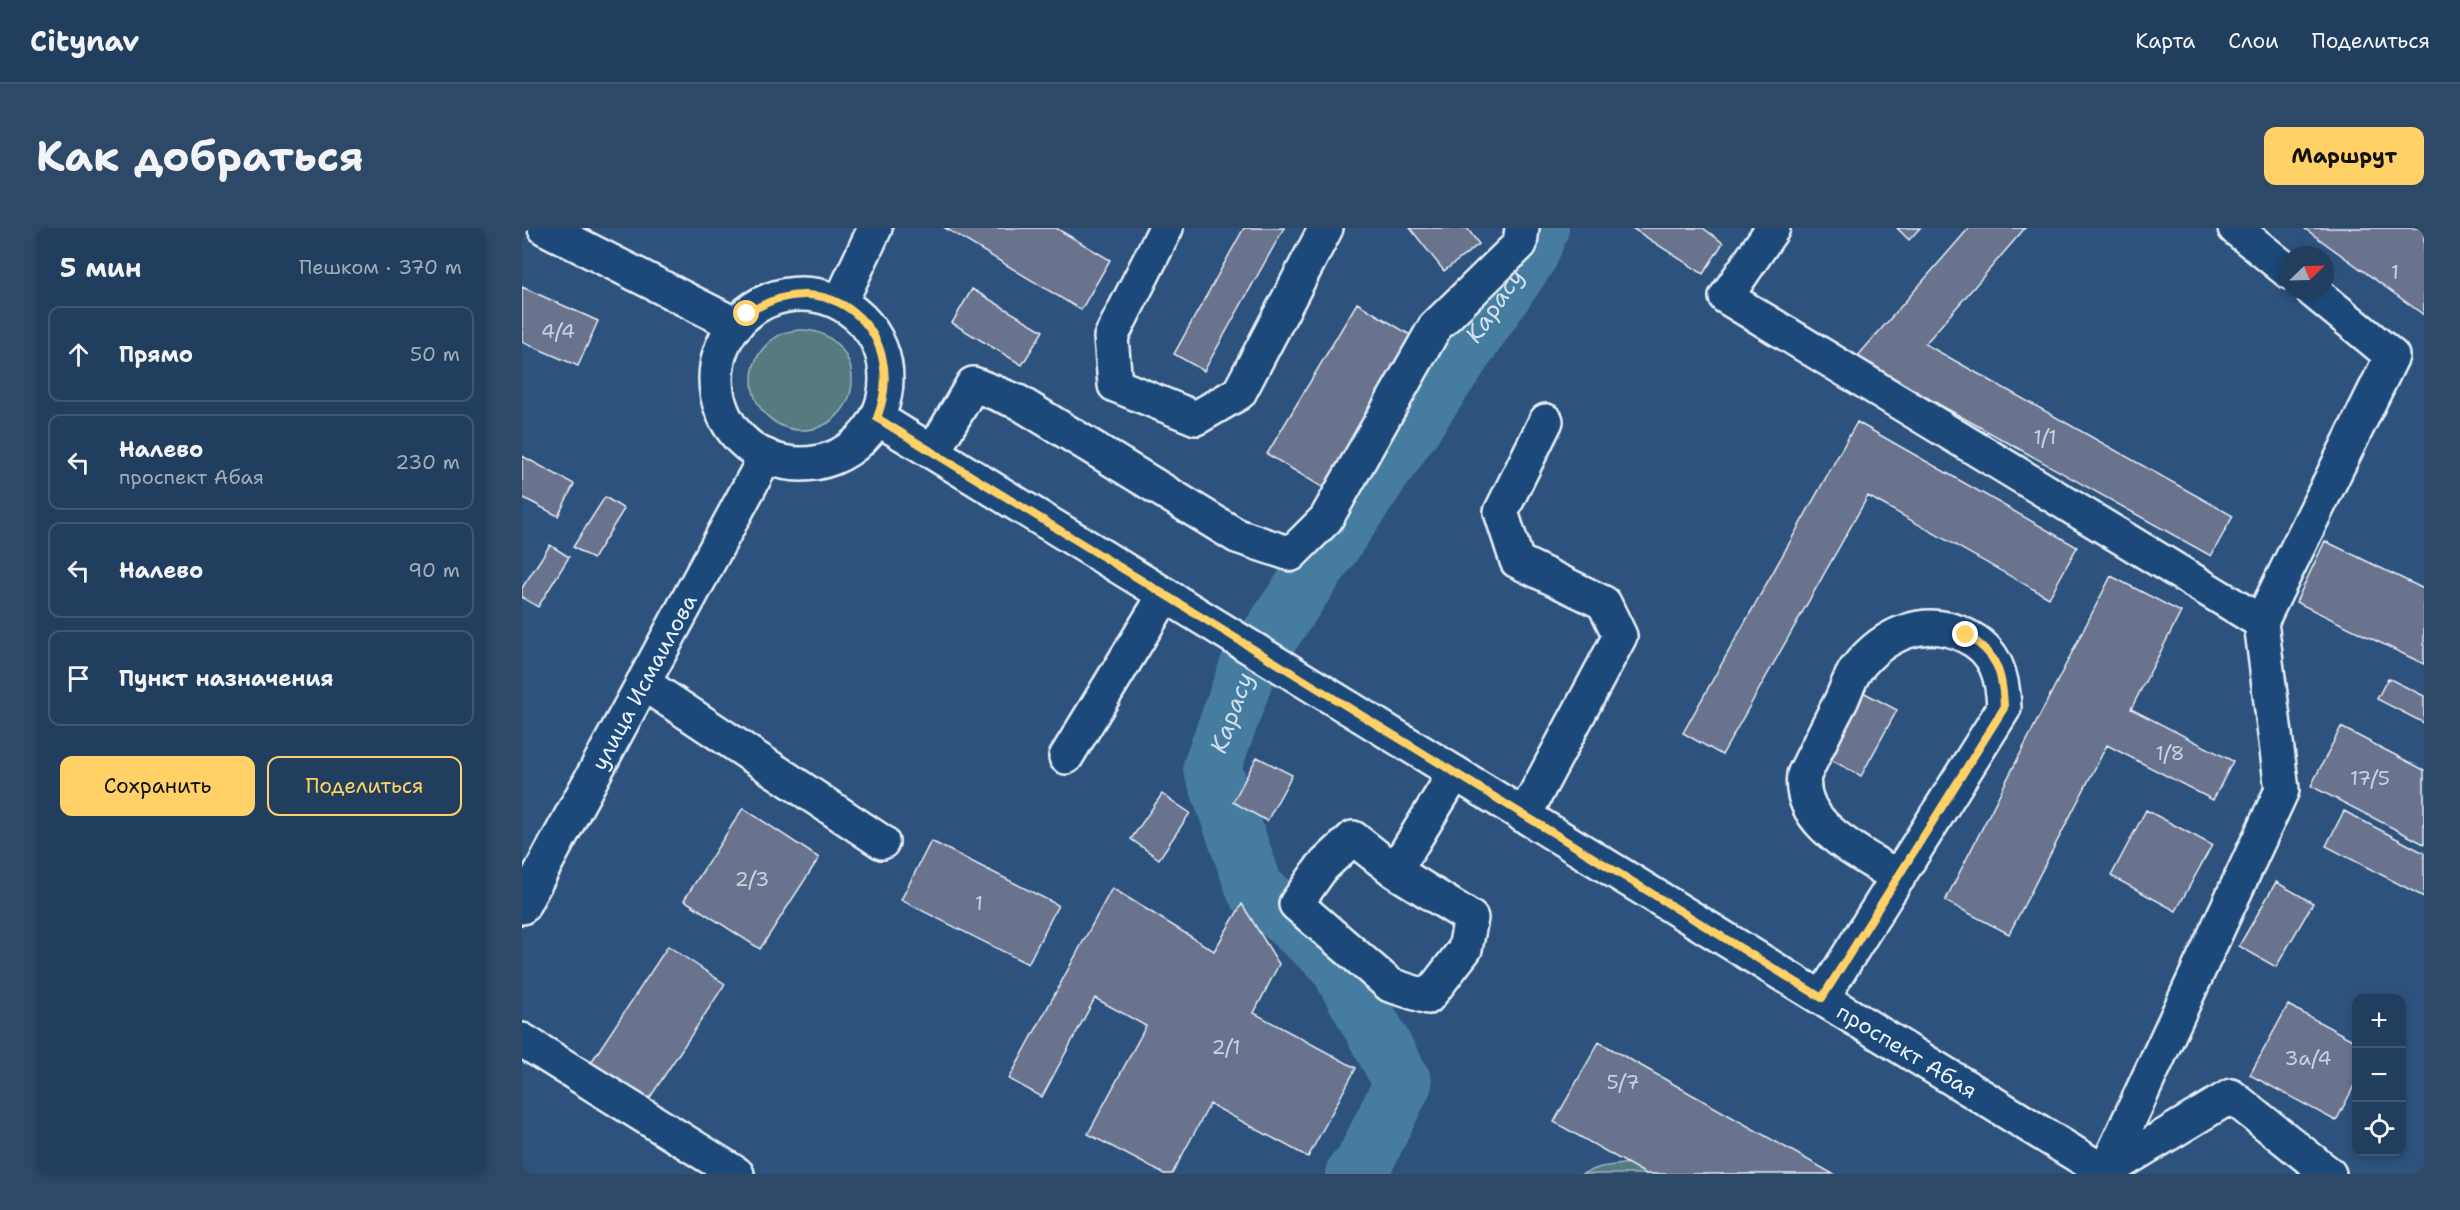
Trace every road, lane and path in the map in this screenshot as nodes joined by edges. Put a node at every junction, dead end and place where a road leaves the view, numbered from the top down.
1 (545, 228) edge
2 (875, 228) edge
3 (1166, 228) edge
4 (1326, 228) edge
5 (1522, 228) edge
6 (1773, 228) edge
7 (2235, 228) edge
8 (2280, 265) edge
9 (2324, 300) edge
10 (840, 303) junction
11 (736, 325) junction
12 (877, 418) junction
13 (1545, 421) dead end
14 (933, 452) junction
15 (766, 456) junction
16 (1165, 595) junction
17 (2260, 622) junction
18 (643, 683) junction
19 (1066, 757) dead end
20 (1455, 773) junction
21 (1524, 816) junction
22 (882, 842) dead end
23 (1395, 871) junction
24 (1898, 878) junction
25 (522, 907) edge
26 (1822, 998) junction
27 (522, 1040) edge
28 (2107, 1173) edge
29 (737, 1174) edge
30 (2329, 1174) edge

1 - 11 main road
2 - 10 main road
3 - 4 main road
5 - 14 main road
6 - 17 main road
7 - 8 main road
9 - 17 main road
10 - 11 main road
10 - 12 main road
11 - 15 main road
12 - 14 main road, проспект Абая
12 - 15 main road
13 - 21 main road
14 - 16 main road, проспект Абая
15 - 18 main road, улица Исмаилова
16 - 19 main road
16 - 20 main road, проспект Абая
17 - 28 main road
18 - 22 main road
18 - 25 main road, улица Исмаилова
20 - 21 main road, проспект Абая
20 - 23 main road
21 - 26 main road, проспект Абая
23 - 23 main road
24 - 24 main road
24 - 26 main road
26 - 28 main road, проспект Абая
27 - 29 main road
28 - 30 main road

